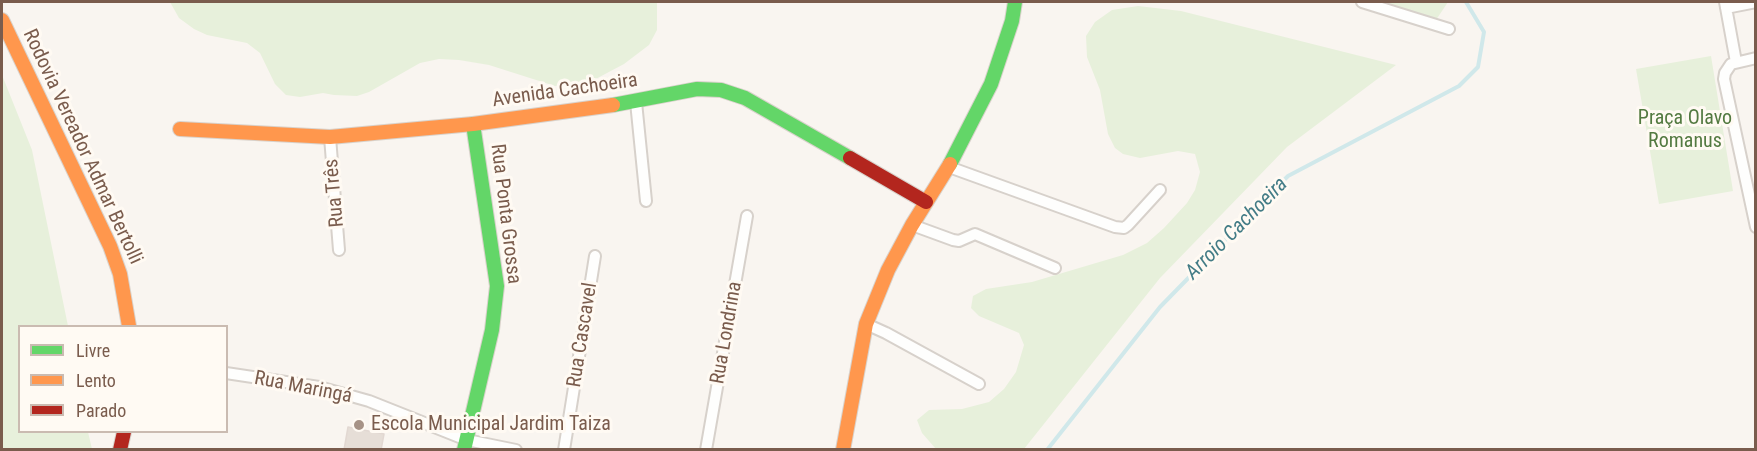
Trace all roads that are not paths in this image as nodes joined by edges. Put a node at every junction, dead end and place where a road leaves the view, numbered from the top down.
1 (1015, 2) edge
2 (1362, 2) edge
3 (1755, 2) edge
4 (1726, 5) edge
5 (2, 20) edge
6 (1449, 29) dead end
7 (1755, 58) edge
8 (1732, 65) junction
9 (636, 102) junction
10 (474, 124) junction
11 (180, 129) dead end
12 (330, 137) junction
13 (949, 167) junction
14 (1160, 190) dead end
15 (646, 201) dead end
16 (926, 202) junction
17 (747, 216) dead end
18 (912, 225) junction
19 (1755, 227) edge
20 (339, 250) dead end
21 (596, 256) dead end
22 (1055, 268) dead end
23 (866, 324) junction
24 (129, 325) edge
25 (228, 373) edge
26 (979, 384) dead end
27 (124, 433) edge
28 (465, 445) edge
29 (120, 450) edge
30 (516, 450) edge
31 (564, 450) edge
32 (706, 450) edge
33 (843, 450) edge

1 - 13 main road
2 - 6 street
3 - 4 street
4 - 8 street
5 - 24 main road, Rodovia Vereador Admar Bertolli
7 - 8 street
8 - 19 street
9 - 10 main road, Avenida Cachoeira
9 - 15 street
9 - 16 main road, Avenida Cachoeira
10 - 12 main road, Avenida Cachoeira
10 - 28 main road, Rua Ponta Grossa
11 - 12 main road, Avenida Cachoeira
12 - 20 street, Rua Três
13 - 14 street
13 - 16 main road
16 - 18 main road
17 - 32 street, Rua Londrina
18 - 22 street
18 - 23 main road
21 - 31 street, Rua Cascavel
23 - 26 street
23 - 33 main road
25 - 28 street, Rua Maringá
27 - 29 main road
28 - 30 street, Rua Maringá

